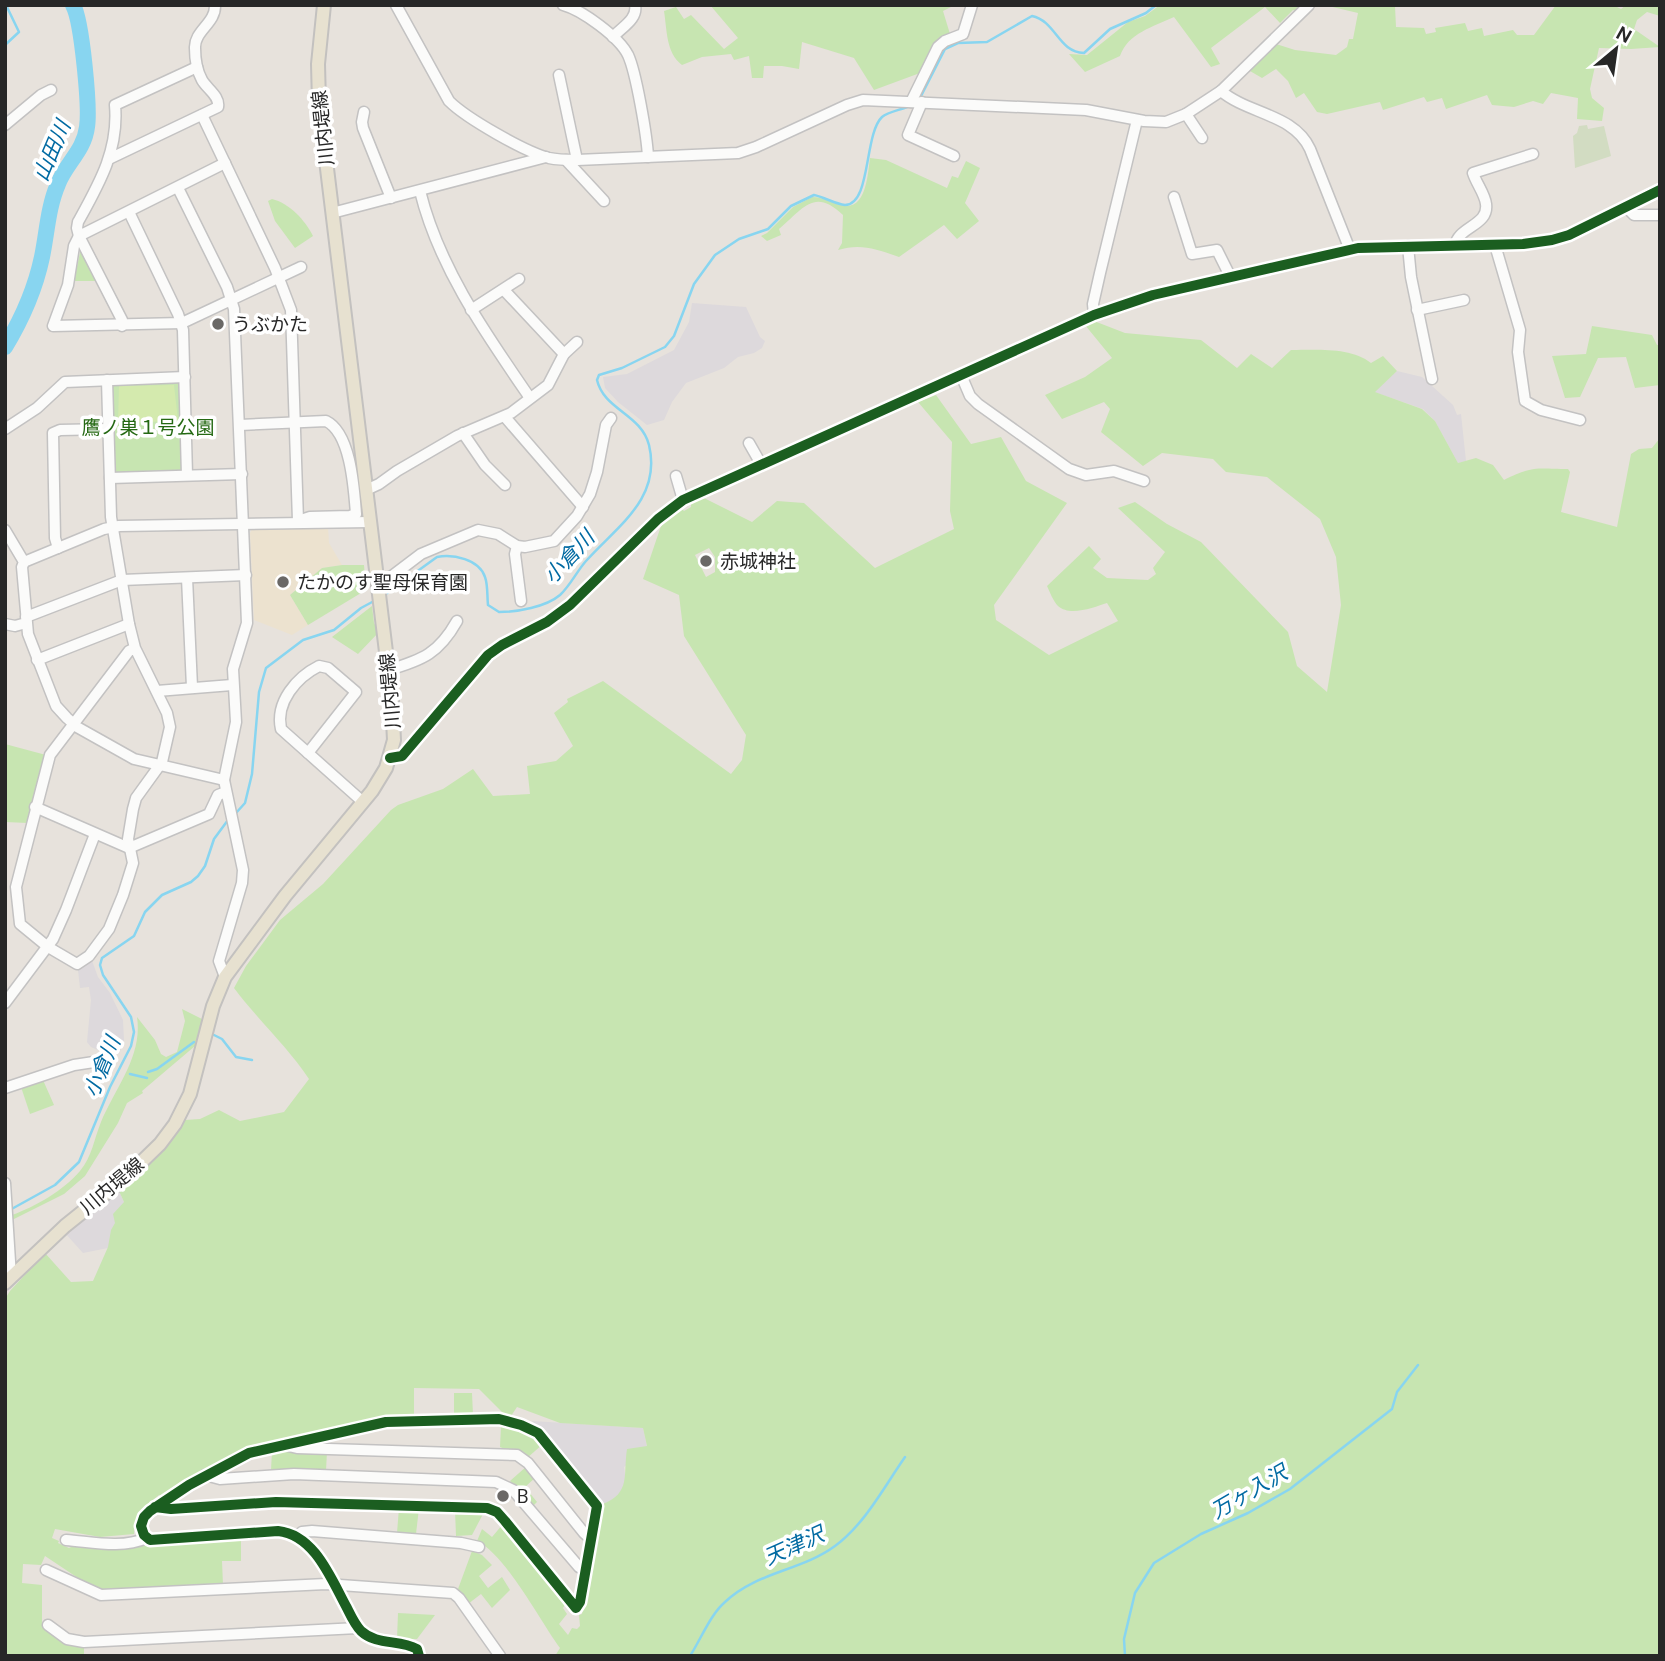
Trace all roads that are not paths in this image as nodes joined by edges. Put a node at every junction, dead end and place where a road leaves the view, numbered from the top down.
1 (215, 5) edge
2 (324, 5) edge
3 (396, 5) edge
4 (563, 5) edge
5 (635, 5) edge
6 (972, 5) edge
7 (1309, 5) edge
8 (613, 37) junction
9 (197, 67) junction
10 (559, 75) dead end
11 (51, 90) dead end
12 (1221, 91) junction
13 (916, 102) junction
14 (365, 112) dead end
15 (1186, 114) junction
16 (202, 115) junction
17 (1137, 120) junction
18 (5, 125) edge
19 (1202, 138) dead end
20 (1533, 153) dead end
21 (954, 156) dead end
22 (546, 157) junction
23 (648, 157) junction
24 (111, 158) junction
25 (571, 160) junction
26 (225, 163) junction
27 (178, 188) junction
28 (1660, 190) edge
29 (421, 191) junction
30 (1174, 197) dead end
31 (391, 198) junction
32 (604, 201) dead end
33 (1626, 207) junction
34 (129, 212) junction
35 (332, 213) junction
36 (1660, 215) edge
37 (79, 236) junction
38 (1495, 245) junction
39 (1408, 246) junction
40 (1455, 246) junction
41 (1350, 250) junction
42 (301, 267) dead end
43 (280, 277) junction
44 (1231, 278) junction
45 (519, 279) dead end
46 (504, 290) junction
47 (233, 300) junction
48 (1464, 300) dead end
49 (471, 310) junction
50 (1417, 310) junction
51 (1094, 315) junction
52 (182, 323) junction
53 (122, 326) junction
54 (577, 342) dead end
55 (564, 354) junction
56 (961, 375) junction
57 (185, 377) junction
58 (1432, 379) dead end
59 (107, 380) junction
60 (530, 398) junction
61 (505, 417) junction
62 (611, 418) dead end
63 (1580, 420) dead end
64 (295, 422) junction
65 (240, 425) junction
66 (5, 429) edge
67 (108, 429) junction
68 (463, 433) junction
69 (749, 443) dead end
70 (761, 464) junction
71 (242, 474) junction
72 (187, 475) junction
73 (676, 475) dead end
74 (110, 478) junction
75 (1144, 481) dead end
76 (505, 485) dead end
77 (366, 490) junction
78 (683, 500) junction
79 (583, 507) junction
80 (298, 521) junction
81 (244, 522) junction
82 (370, 522) junction
83 (112, 527) junction
84 (5, 530) edge
85 (517, 546) junction
86 (58, 548) junction
87 (24, 562) junction
88 (246, 575) junction
89 (187, 578) junction
90 (122, 580) junction
91 (379, 593) junction
92 (521, 601) dead end
93 (26, 620) junction
94 (457, 621) dead end
95 (5, 624) edge
96 (129, 624) junction
97 (135, 648) junction
98 (37, 660) junction
99 (388, 670) junction
100 (232, 685) junction
101 (192, 687) junction
102 (157, 691) junction
103 (73, 724) junction
104 (308, 753) junction
105 (390, 758) junction
106 (160, 766) junction
107 (224, 780) junction
108 (226, 792) junction
109 (363, 802) junction
110 (35, 807) junction
111 (95, 834) junction
112 (129, 848) junction
113 (48, 947) junction
114 (225, 977) junction
115 (5, 1003) edge
116 (107, 1060) dead end
117 (5, 1088) edge
118 (5, 1183) edge
119 (8, 1280) edge
120 (280, 1444) junction
121 (205, 1475) junction
122 (155, 1507) junction
123 (297, 1536) junction
124 (146, 1538) junction
125 (592, 1538) junction
126 (66, 1540) dead end
127 (479, 1547) dead end
128 (46, 1570) dead end
129 (586, 1572) junction
130 (334, 1584) junction
131 (48, 1625) dead end
132 (358, 1628) junction
133 (419, 1656) edge
134 (500, 1656) edge

1 - 9 street
2 - 35 main road, 川内堤線
3 - 22 street
4 - 8 street
5 - 8 street
6 - 13 street
7 - 12 street
8 - 23 street
9 - 16 street
9 - 24 street
10 - 25 street
11 - 18 street
12 - 15 street
12 - 41 street
13 - 17 street
13 - 21 street
13 - 23 street
14 - 31 street
15 - 17 street
15 - 19 street
16 - 24 street
16 - 26 street
17 - 51 street
20 - 40 street
22 - 25 street
22 - 29 street
23 - 25 street
24 - 37 street
25 - 32 street
26 - 27 street
26 - 43 street
27 - 34 street
27 - 47 street
28 - 33 street
29 - 31 street
29 - 49 street
30 - 44 street
31 - 35 street
33 - 36 street
33 - 38 street
34 - 37 street
34 - 52 street
35 - 77 main road, 川内堤線
37 - 53 street
37 - 53 street
38 - 40 street
38 - 63 street
39 - 40 street
39 - 41 street
39 - 50 street
41 - 44 street
42 - 43 street
43 - 47 street
43 - 64 street
44 - 51 street
45 - 46 street
46 - 49 street
46 - 55 street
47 - 52 street
47 - 65 street
48 - 50 street
49 - 60 street
50 - 58 street
51 - 56 street
52 - 53 street
52 - 57 street
54 - 55 street
55 - 60 street
56 - 70 street
56 - 75 street
57 - 59 street
57 - 72 street
59 - 66 street
59 - 67 street
60 - 61 street
61 - 68 street
61 - 79 street
62 - 79 street
64 - 65 street
64 - 80 street
64 - 80 street
65 - 71 street
67 - 74 street
67 - 86 street
68 - 76 street
68 - 77 street
69 - 70 street
70 - 78 street
71 - 72 street
71 - 81 street
72 - 74 street
73 - 78 street
74 - 83 street
77 - 82 main road, 川内堤線
78 - 105 street
79 - 85 street
80 - 81 street
80 - 82 street
81 - 83 street
81 - 88 street
82 - 91 main road, 川内堤線
83 - 86 street
83 - 90 street
84 - 87 street
85 - 91 street
85 - 92 street
86 - 87 street
87 - 93 street
88 - 89 street
88 - 100 street
89 - 90 street
89 - 101 street
90 - 93 street
90 - 96 street
91 - 99 main road, 川内堤線
93 - 95 street
93 - 98 street
94 - 99 street
96 - 97 street
96 - 98 street
97 - 102 street
97 - 103 street
98 - 103 street
99 - 105 main road, 川内堤線
100 - 101 street
100 - 107 street
101 - 102 street
102 - 106 street
103 - 106 street
103 - 110 street
104 - 104 street
104 - 109 street
105 - 109 main road, 川内堤線
106 - 107 street
106 - 112 street
107 - 108 street
108 - 112 street
108 - 114 street
109 - 114 main road, 川内堤線
110 - 111 street
110 - 113 street
111 - 112 street
111 - 113 street
112 - 113 street
113 - 115 street
114 - 119 main road, 川内堤線
116 - 117 street
118 - 119 street
120 - 121 street
120 - 125 street
120 - 125 street
121 - 122 street
121 - 129 street
122 - 124 street
122 - 129 street
123 - 124 street
123 - 127 street
123 - 130 street
124 - 126 street
125 - 129 street
128 - 130 street
130 - 132 street
130 - 134 street
131 - 132 street
132 - 133 street

